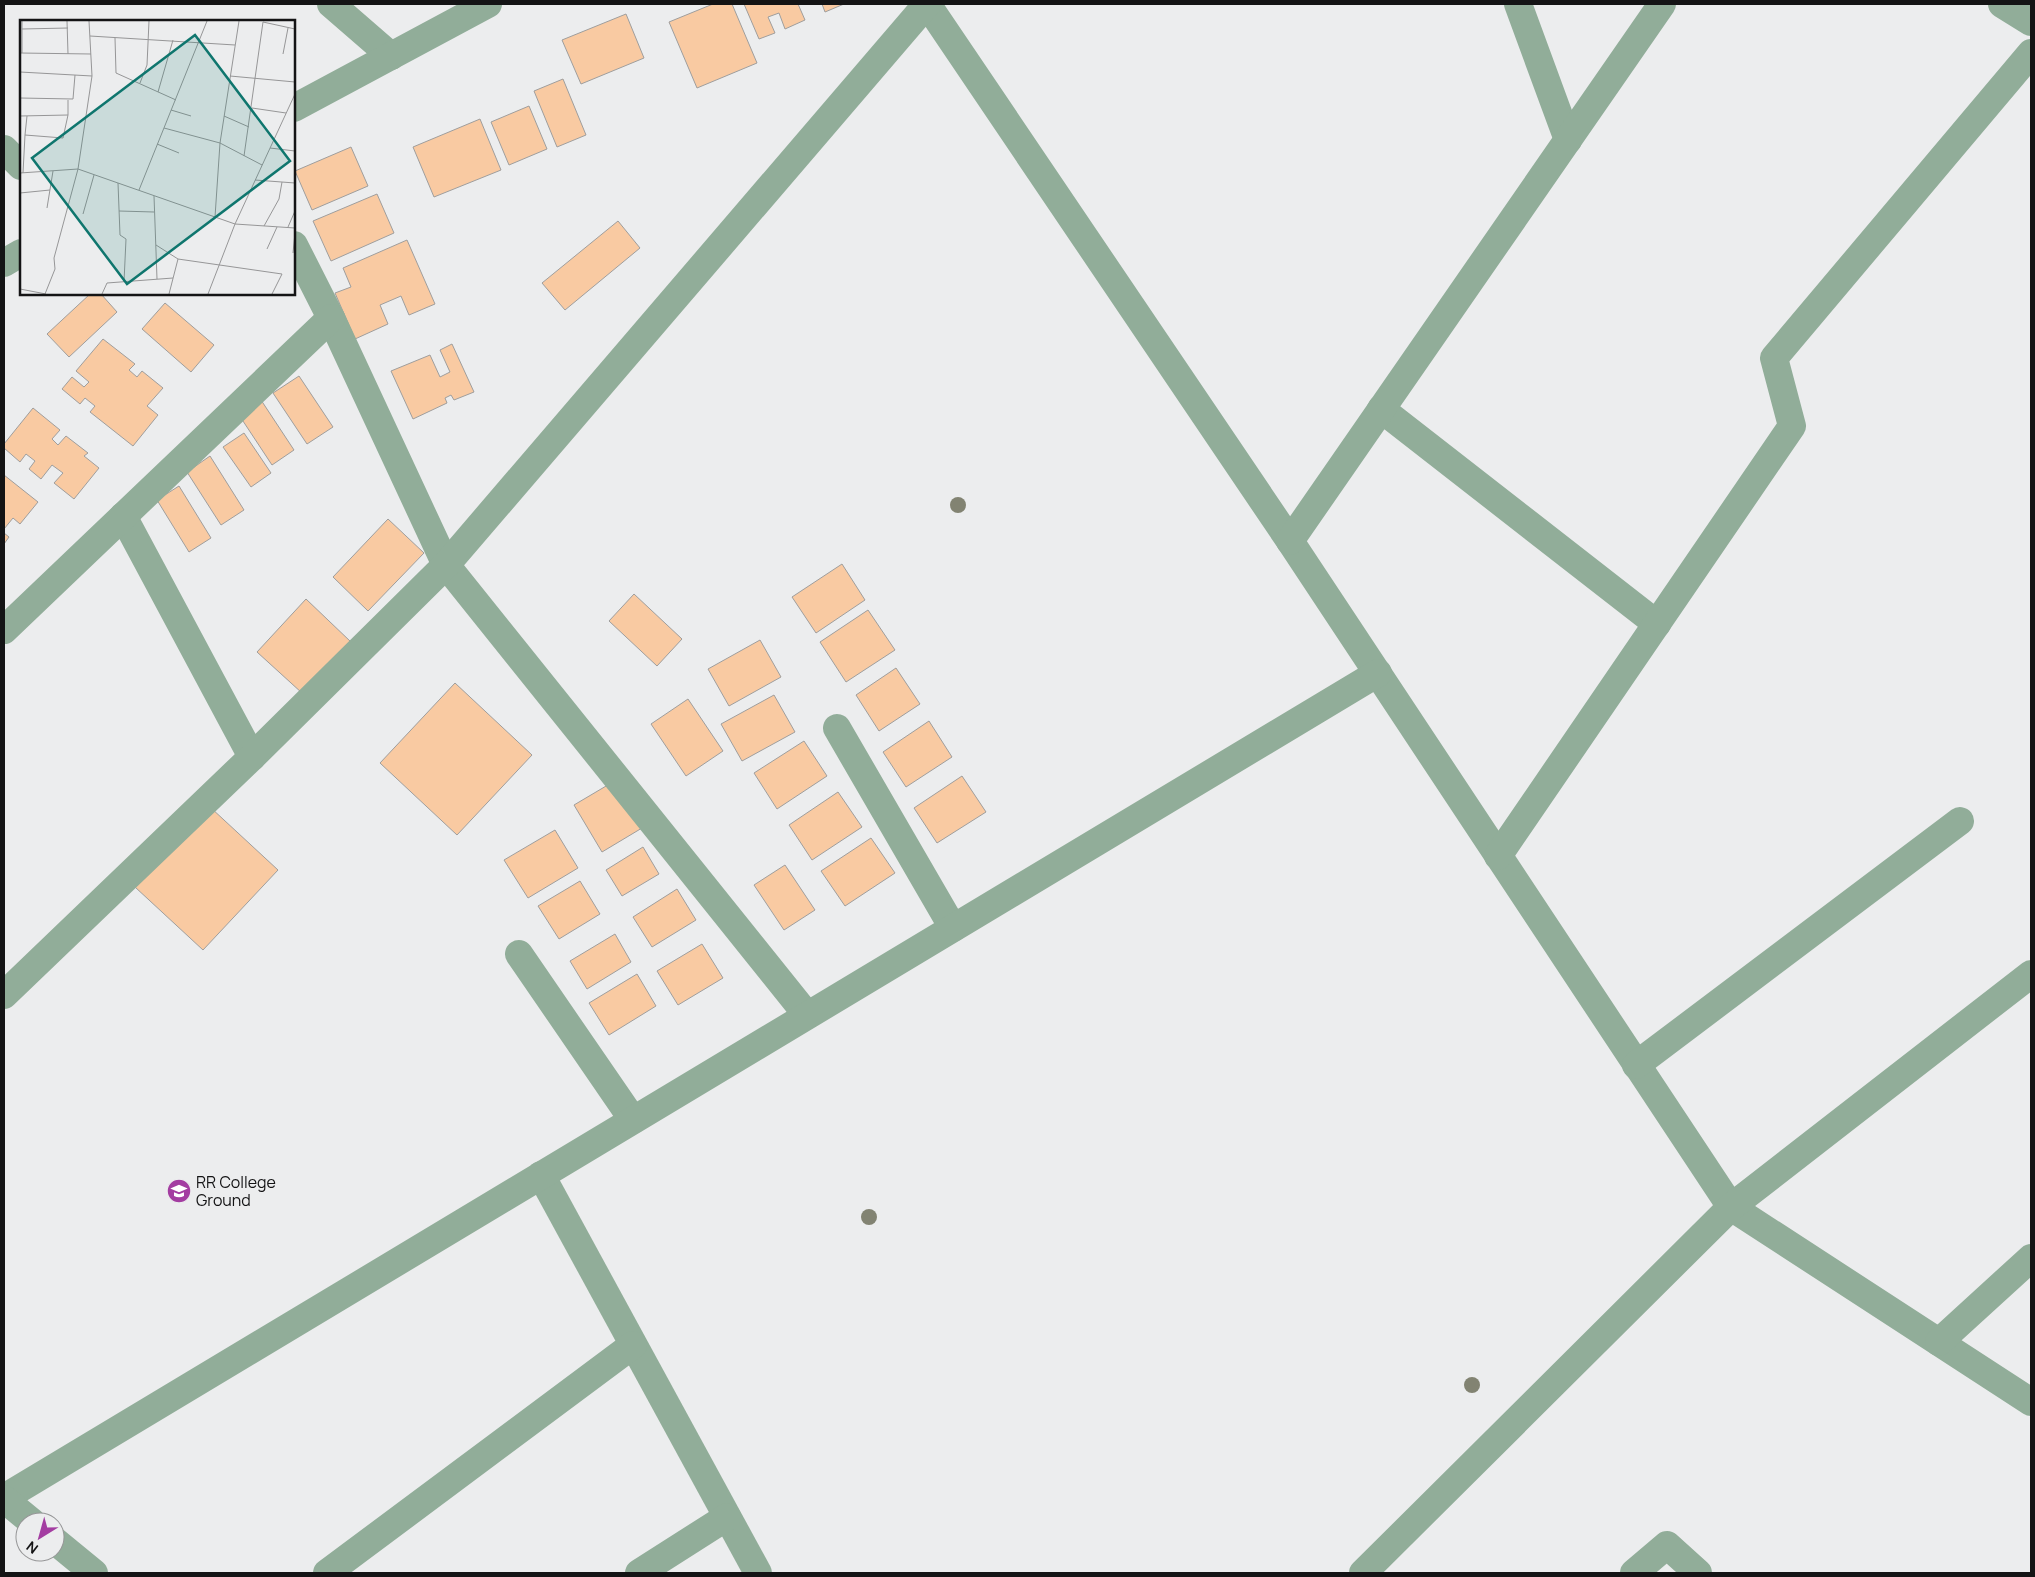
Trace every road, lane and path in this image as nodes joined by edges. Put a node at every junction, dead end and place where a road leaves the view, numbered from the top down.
1 (331, 4) edge
2 (488, 4) edge
3 (927, 4) edge
4 (1518, 4) edge
5 (1662, 4) edge
6 (2002, 4) edge
7 (2031, 22) edge
8 (2031, 53) edge
9 (391, 56) junction
10 (295, 107) edge
11 (1568, 140) junction
12 (4, 149) edge
13 (20, 165) edge
14 (295, 248) edge
15 (20, 254) edge
16 (4, 263) edge
17 (331, 318) junction
18 (1382, 409) junction
19 (123, 516) junction
20 (1290, 541) junction
21 (446, 565) junction
22 (1657, 624) junction
23 (4, 630) edge
24 (1378, 673) junction
25 (837, 728) dead end
26 (252, 757) junction
27 (1960, 821) dead end
28 (1498, 856) junction
29 (953, 928) junction
30 (519, 954) dead end
31 (2031, 974) edge
32 (4, 996) edge
33 (807, 1015) junction
34 (1636, 1065) junction
35 (633, 1120) junction
36 (540, 1175) junction
37 (1731, 1207) junction
38 (2031, 1258) edge
39 (1939, 1342) junction
40 (633, 1345) junction
41 (2031, 1402) edge
42 (4, 1498) edge
43 (20, 1512) edge
44 (727, 1517) junction
45 (65, 1549) edge
46 (94, 1573) edge
47 (327, 1573) edge
48 (639, 1573) edge
49 (758, 1573) edge
50 (1363, 1573) edge
51 (1634, 1573) edge
52 (1698, 1573) edge

1 - 9 street
2 - 9 street
3 - 20 street
3 - 21 street
4 - 11 street
5 - 11 street
6 - 7 street
8 - 22 street
9 - 10 street
11 - 18 street
12 - 13 street
14 - 17 street
15 - 16 street
17 - 19 street
17 - 21 street
18 - 20 street
18 - 22 street
19 - 23 street
19 - 26 street
20 - 24 street
21 - 26 street
21 - 33 street
22 - 28 street
24 - 28 street
24 - 29 street
25 - 29 street
26 - 32 street
27 - 34 street
28 - 34 street
29 - 33 street
30 - 35 street
31 - 37 street
33 - 35 street
34 - 37 street
35 - 36 street
36 - 40 street
36 - 42 street
37 - 39 street
37 - 50 street
38 - 39 street
39 - 41 street
40 - 44 street
40 - 47 street
42 - 43 street
44 - 48 street
44 - 49 street
45 - 46 street
51 - 52 street

